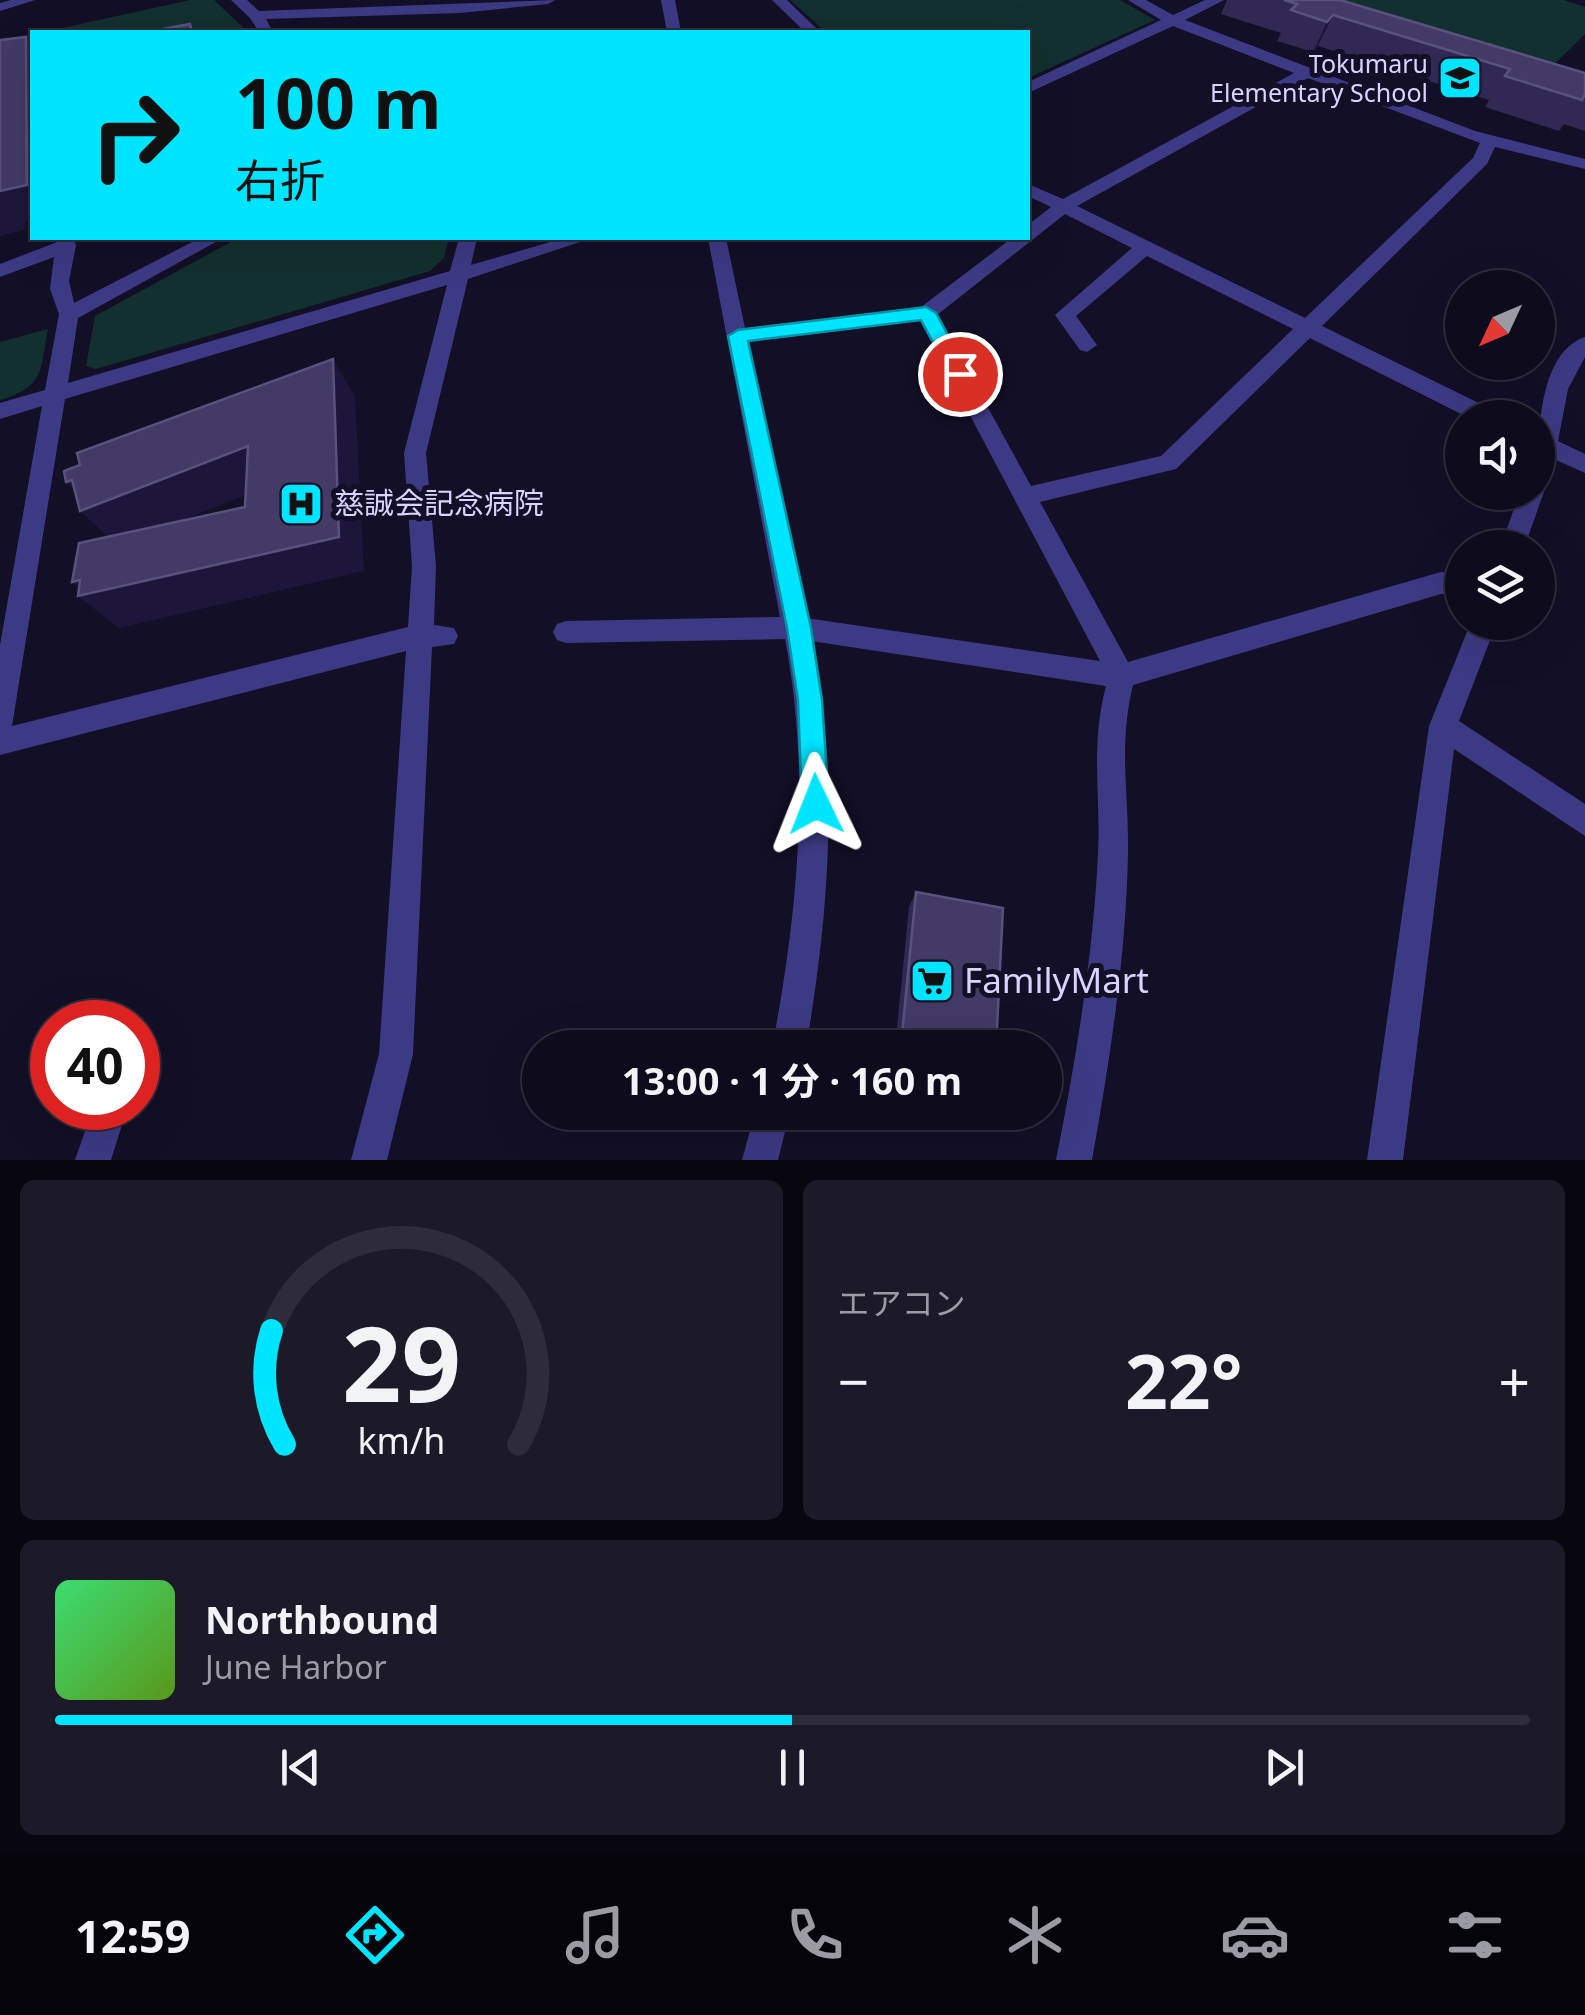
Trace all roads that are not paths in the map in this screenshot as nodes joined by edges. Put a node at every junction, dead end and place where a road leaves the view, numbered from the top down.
1 (28, 0) edge
2 (238, 0) edge
3 (548, 0) edge
4 (668, 0) edge
5 (779, 0) edge
6 (1135, 0) edge
7 (1216, 0) edge
8 (0, 6) edge
9 (484, 9) edge
10 (256, 14) junction
11 (1173, 21) junction
12 (265, 30) edge
13 (674, 30) edge
14 (811, 30) edge
15 (1306, 73) junction
16 (1030, 87) edge
17 (1490, 140) junction
18 (1585, 164) edge
19 (1030, 190) edge
20 (1062, 206) junction
21 (1030, 232) edge
22 (210, 240) edge
23 (468, 240) edge
24 (576, 240) edge
25 (717, 240) edge
26 (1020, 240) edge
27 (1144, 247) junction
28 (0, 271) edge
29 (459, 275) junction
30 (926, 313) junction
31 (69, 314) junction
32 (1307, 328) junction
33 (738, 336) junction
34 (1585, 344) edge
35 (1087, 345) dead end
36 (57, 394) junction
37 (1453, 400) edge
38 (1551, 400) edge
39 (0, 411) edge
40 (1555, 450) edge
41 (1585, 464) edge
42 (1026, 496) junction
43 (1445, 583) edge
44 (799, 628) junction
45 (566, 632) dead end
46 (432, 636) junction
47 (1477, 640) edge
48 (1122, 676) junction
49 (0, 722) edge
50 (1443, 726) junction
51 (0, 742) edge
52 (1585, 821) edge
53 (792, 1030) edge
54 (103, 1130) edge
55 (768, 1130) edge
56 (93, 1160) edge
57 (369, 1160) edge
58 (760, 1160) edge
59 (1074, 1160) edge
60 (1385, 1160) edge

1 - 8 street
2 - 10 street
3 - 9 street
4 - 13 street
5 - 14 street
6 - 11 street
7 - 11 street
9 - 10 street
10 - 12 street
11 - 15 street
11 - 16 street
15 - 17 street
15 - 20 street
17 - 18 street
17 - 32 street
19 - 20 street
20 - 21 street
20 - 27 street
22 - 31 street
23 - 29 street
24 - 29 street
25 - 33 street
26 - 30 street
27 - 32 street
27 - 35 street
28 - 31 street
29 - 36 street
29 - 46 street
30 - 33 street
30 - 42 street
31 - 36 street
32 - 37 street
32 - 42 street
33 - 44 street
34 - 38 street
36 - 39 street
36 - 49 street
40 - 41 street
42 - 48 street
43 - 48 street
44 - 45 street
44 - 48 street
44 - 53 street
46 - 51 street
46 - 57 street
47 - 50 street
48 - 59 street
50 - 52 street
50 - 60 street
54 - 56 street
55 - 58 street

